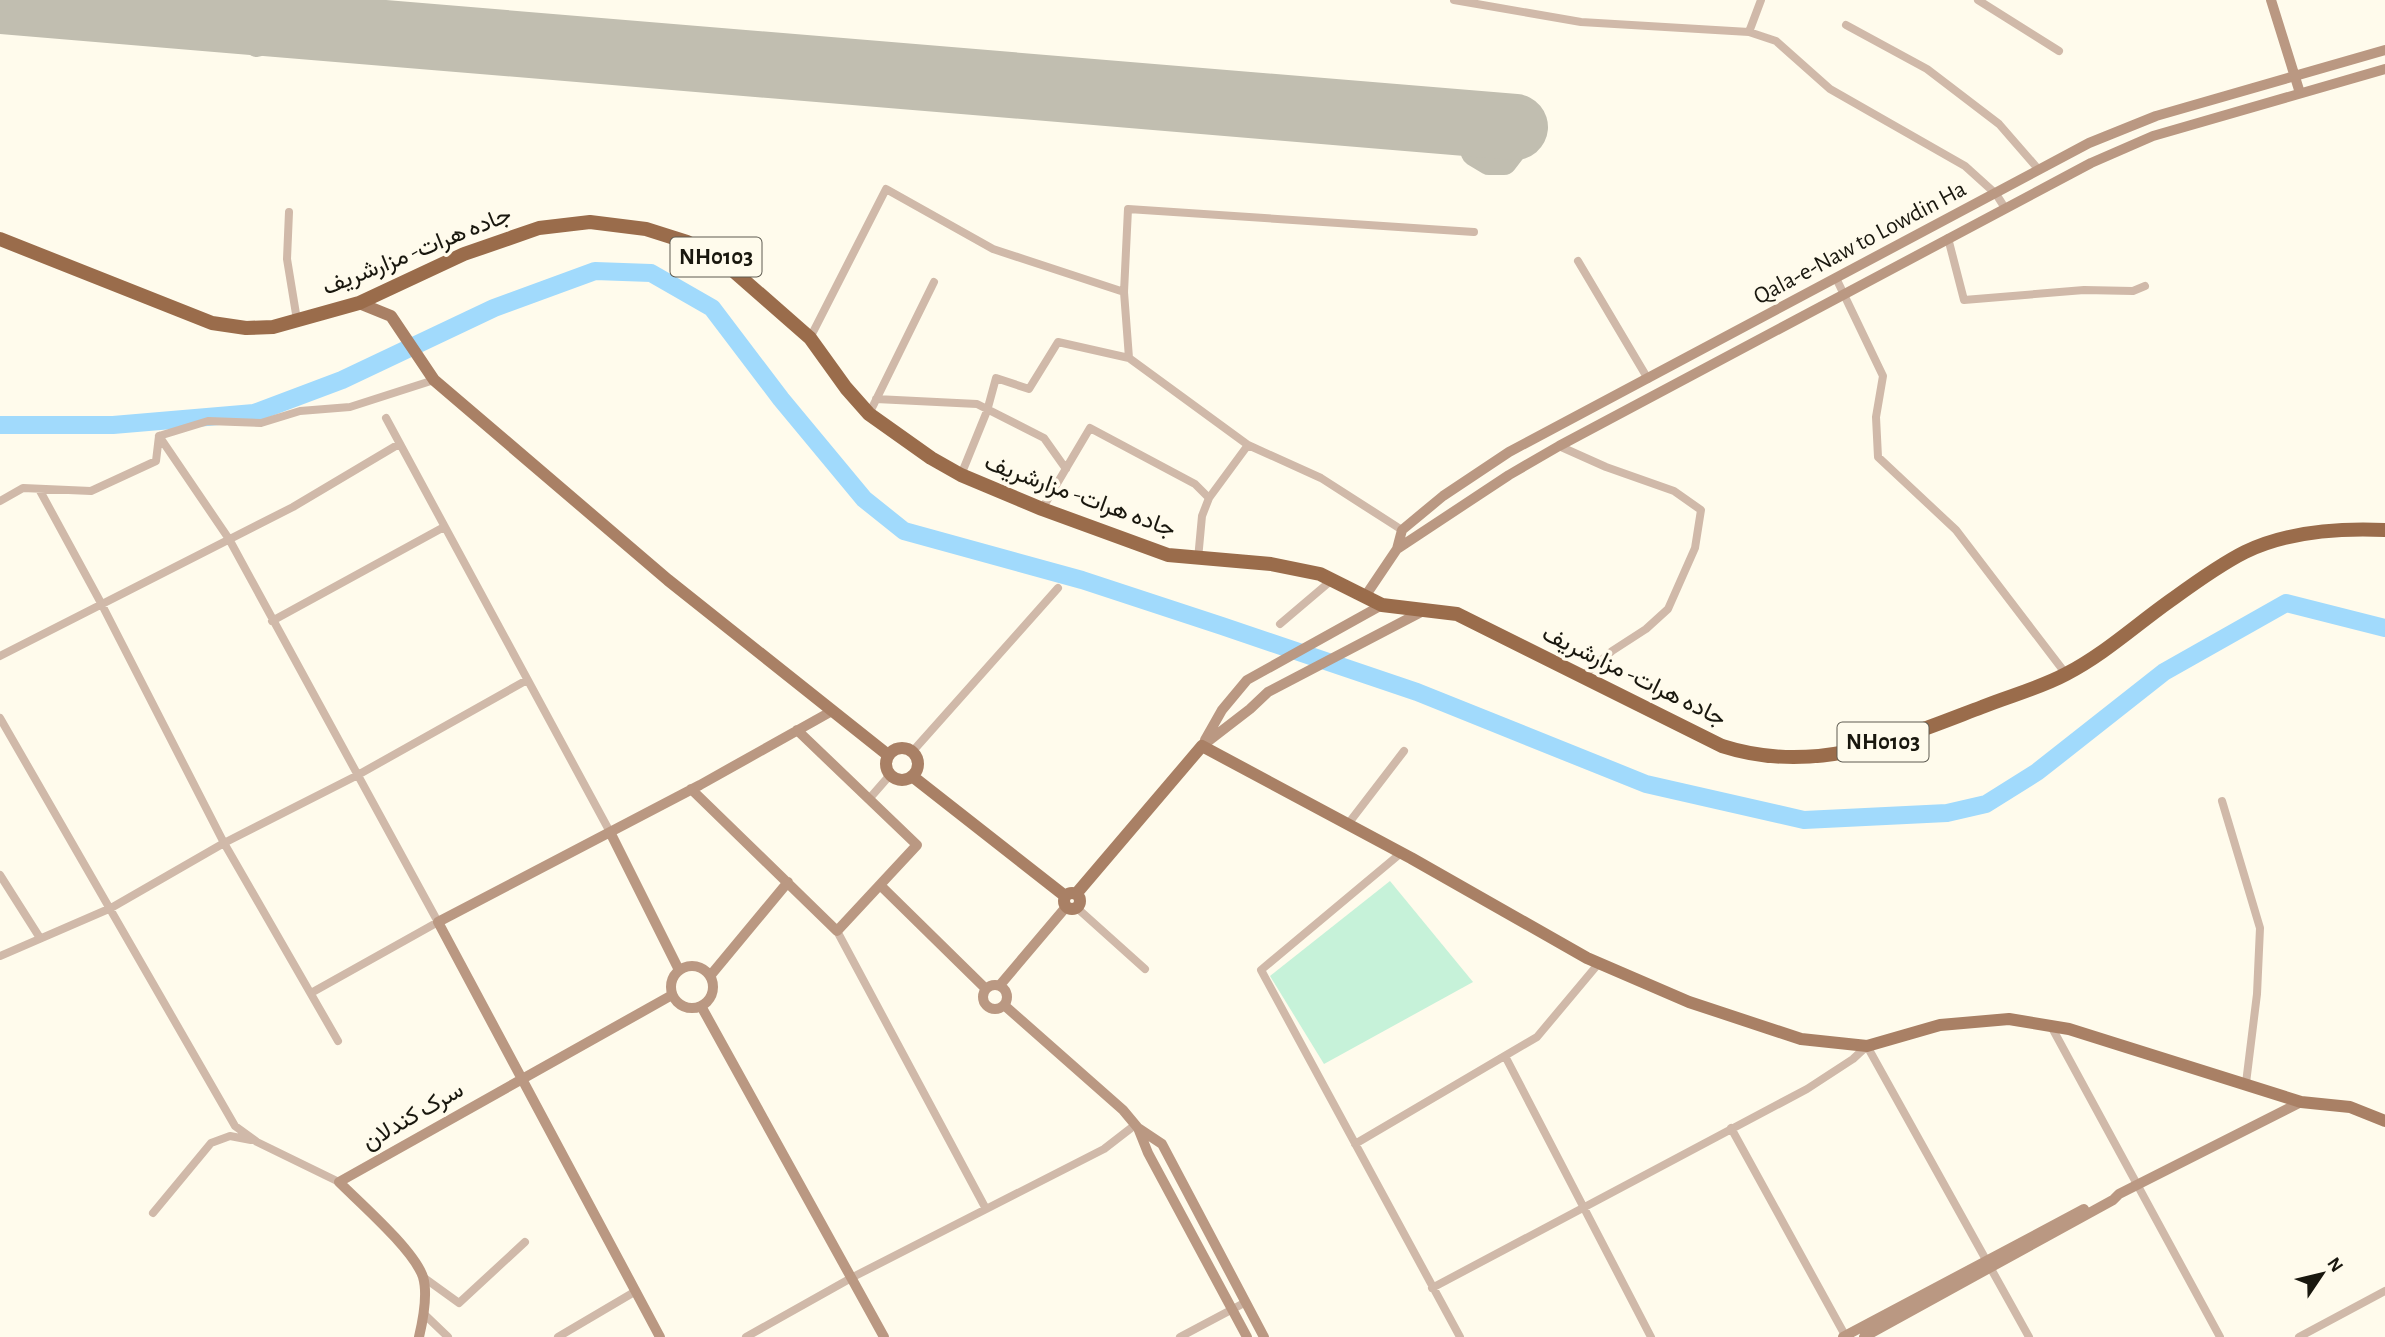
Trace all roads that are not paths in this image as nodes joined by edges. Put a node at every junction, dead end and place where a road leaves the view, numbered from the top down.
1 (1454, 0) edge
2 (1760, 0) edge
3 (1978, 0) edge
4 (2271, 0) edge
5 (1846, 26) dead end
6 (1749, 32) junction
7 (2385, 50) edge
8 (2059, 51) dead end
9 (2385, 69) edge
10 (2295, 75) junction
11 (2301, 93) junction
12 (2039, 170) junction
13 (1996, 194) junction
14 (2005, 208) junction
15 (289, 212) dead end
16 (1474, 232) dead end
17 (1948, 238) junction
18 (0, 239) edge
19 (1578, 261) dead end
20 (1836, 278) junction
21 (934, 282) dead end
22 (2145, 286) dead end
23 (1124, 292) junction
24 (1843, 295) junction
25 (359, 303) junction
26 (298, 320) junction
27 (810, 338) junction
28 (1129, 358) junction
29 (1648, 379) junction
30 (434, 380) junction
31 (876, 399) junction
32 (1607, 401) junction
33 (987, 411) junction
34 (869, 414) junction
35 (1614, 416) junction
36 (386, 418) dead end
37 (159, 436) junction
38 (399, 444) junction
39 (1248, 445) junction
40 (1559, 446) junction
41 (1066, 469) junction
42 (961, 475) junction
43 (39, 489) junction
44 (1209, 498) junction
45 (0, 501) edge
46 (1042, 509) junction
47 (444, 527) junction
48 (1402, 530) junction
49 (2385, 530) edge
50 (229, 539) junction
51 (1397, 549) junction
52 (1198, 559) junction
53 (1333, 579) junction
54 (1058, 588) dead end
55 (1366, 595) junction
56 (101, 603) junction
57 (1382, 605) junction
58 (1423, 611) junction
59 (272, 621) junction
60 (1280, 624) dead end
61 (0, 656) edge
62 (2066, 674) junction
63 (1583, 676) junction
64 (527, 680) junction
65 (832, 711) junction
66 (0, 718) edge
67 (797, 730) junction
68 (1202, 746) junction
69 (1404, 751) dead end
70 (912, 752) junction
71 (888, 755) junction
72 (890, 775) junction
73 (356, 776) junction
74 (912, 776) junction
75 (691, 789) junction
76 (869, 799) junction
77 (2222, 801) dead end
78 (1349, 824) junction
79 (610, 832) junction
80 (224, 843) junction
81 (1401, 853) junction
82 (0, 875) edge
83 (789, 882) junction
84 (880, 885) junction
85 (1071, 902) junction
86 (111, 908) junction
87 (438, 922) junction
88 (837, 931) junction
89 (40, 938) junction
90 (0, 956) edge
91 (1599, 963) junction
92 (1145, 969) dead end
93 (680, 970) junction
94 (710, 976) junction
95 (1000, 985) junction
96 (986, 989) junction
97 (310, 993) junction
98 (672, 995) junction
99 (1004, 1005) junction
100 (701, 1006) junction
101 (2051, 1026) junction
102 (338, 1041) dead end
103 (1867, 1045) junction
104 (1506, 1056) junction
105 (522, 1079) junction
106 (2246, 1083) junction
107 (2301, 1102) junction
108 (2385, 1121) edge
109 (1137, 1126) junction
110 (1731, 1128) junction
111 (257, 1142) junction
112 (1355, 1144) junction
113 (339, 1182) junction
114 (2137, 1185) junction
115 (1581, 1206) junction
116 (986, 1209) junction
117 (153, 1213) dead end
118 (1207, 1228) junction
119 (1193, 1236) junction
120 (525, 1242) dead end
121 (1988, 1264) junction
122 (423, 1277) junction
123 (853, 1278) junction
124 (1432, 1287) junction
125 (636, 1291) junction
126 (2385, 1291) edge
127 (1246, 1302) junction
128 (1233, 1309) junction
129 (424, 1314) junction
130 (419, 1337) edge
131 (448, 1337) edge
132 (558, 1337) edge
133 (660, 1337) edge
134 (746, 1337) edge
135 (884, 1337) edge
136 (1180, 1337) edge
137 (1247, 1337) edge
138 (1264, 1337) edge
139 (1460, 1337) edge
140 (1651, 1337) edge
141 (1844, 1337) edge
142 (1864, 1337) edge
143 (2029, 1337) edge
144 (2220, 1337) edge
145 (2299, 1337) edge

1 - 6 street
2 - 6 street
3 - 8 street
4 - 10 street
5 - 12 street
6 - 13 street
7 - 10 street, Qala-e-Naw to Lowdin Ha
9 - 11 street, Qala-e-Naw to Lowdin Ha
10 - 11 street
10 - 12 street, Qala-e-Naw to Lowdin Ha
11 - 14 street, Qala-e-Naw to Lowdin Ha
12 - 13 street, Qala-e-Naw to Lowdin Ha
13 - 14 street
13 - 20 street, Qala-e-Naw to Lowdin Ha
14 - 17 street, Qala-e-Naw to Lowdin Ha
15 - 26 street
16 - 23 street
17 - 22 street
17 - 24 street, Qala-e-Naw to Lowdin Ha
18 - 26 highway, جاده هرات- مزارشریف / NH0103
19 - 29 street
20 - 24 street
20 - 29 street, Qala-e-Naw to Lowdin Ha
21 - 31 street
23 - 27 street
23 - 28 street
24 - 35 street, Qala-e-Naw to Lowdin Ha
24 - 62 street
25 - 26 highway, جاده هرات- مزارشریف / NH0103
25 - 27 highway, جاده هرات- مزارشریف / NH0103
25 - 30 main road
27 - 34 highway, جاده هرات- مزارشریف / NH0103
28 - 33 street
28 - 39 street
29 - 32 street, Qala-e-Naw to Lowdin Ha
30 - 37 street
30 - 65 main road
31 - 33 street
31 - 34 street
32 - 35 street
32 - 48 street, Qala-e-Naw to Lowdin Ha
33 - 41 street
33 - 42 street
34 - 42 highway, جاده هرات- مزارشریف / NH0103
35 - 40 street, Qala-e-Naw to Lowdin Ha
36 - 38 street
37 - 43 street
37 - 50 street
38 - 47 street
38 - 50 street
39 - 44 street
39 - 48 street
40 - 51 street, Qala-e-Naw to Lowdin Ha
40 - 63 street
41 - 44 street
41 - 46 street
42 - 46 highway, جاده هرات- مزارشریف / NH0103
43 - 45 street
43 - 56 street
44 - 52 street
46 - 52 highway, جاده هرات- مزارشریف / NH0103
47 - 59 street
47 - 64 street
48 - 51 street, Qala-e-Naw to Lowdin Ha
49 - 62 highway, جاده هرات- مزارشریف / NH0103
50 - 56 street
50 - 59 street
51 - 55 street, Qala-e-Naw to Lowdin Ha
52 - 53 highway, جاده هرات- مزارشریف / NH0103
53 - 55 highway, جاده هرات- مزارشریف / NH0103
53 - 60 street
54 - 70 street
55 - 57 highway, جاده هرات- مزارشریف / NH0103
56 - 61 street
56 - 80 street
57 - 58 highway, جاده هرات- مزارشریف / NH0103
57 - 68 street
58 - 63 highway, جاده هرات- مزارشریف / NH0103
58 - 68 street
59 - 73 street
62 - 63 highway, جاده هرات- مزارشریف / NH0103
64 - 73 street
64 - 79 street
65 - 67 street
65 - 71 main road
66 - 86 street
67 - 75 street
67 - 76 street
68 - 78 main road
68 - 85 main road
69 - 78 street
70 - 71 main road
70 - 74 main road
71 - 72 main road
72 - 74 main road
72 - 76 street
73 - 80 street
73 - 87 street
74 - 85 main road
75 - 79 street
75 - 83 street
76 - 84 street
77 - 106 street
78 - 81 main road
79 - 87 street
79 - 93 street
80 - 86 street
80 - 97 street
81 - 91 main road
81 - 112 street
82 - 89 street
83 - 88 street
83 - 94 street
84 - 88 street
84 - 96 street
85 - 92 street
85 - 95 street
86 - 89 street
86 - 111 street
87 - 97 street
87 - 105 street
88 - 116 street
89 - 90 street
91 - 103 main road
91 - 104 street
93 - 94 street
93 - 98 street
94 - 100 street
95 - 96 street
95 - 99 street
96 - 99 street
97 - 102 street
98 - 100 street
98 - 105 street, سرک کندلان
99 - 109 street
100 - 123 street
101 - 103 main road
101 - 106 main road
101 - 114 street
103 - 110 street
103 - 121 street
104 - 112 street
104 - 115 street
105 - 113 street, سرک کندلان
105 - 125 street
106 - 107 main road
107 - 108 main road
107 - 114 street
109 - 116 street
109 - 118 street
109 - 119 street
110 - 115 street
110 - 141 street
111 - 113 street
111 - 117 street
112 - 124 street
113 - 122 street
114 - 121 street
114 - 144 street
115 - 124 street
115 - 140 street
116 - 123 street
118 - 119 street
118 - 127 street
119 - 128 street
120 - 122 street
121 - 141 street
121 - 142 street
121 - 143 street
122 - 129 street
123 - 134 street
123 - 135 street
124 - 139 street
125 - 132 street
125 - 133 street
126 - 145 street
127 - 128 street
127 - 138 street
128 - 136 street
128 - 137 street
129 - 130 street
129 - 131 street

